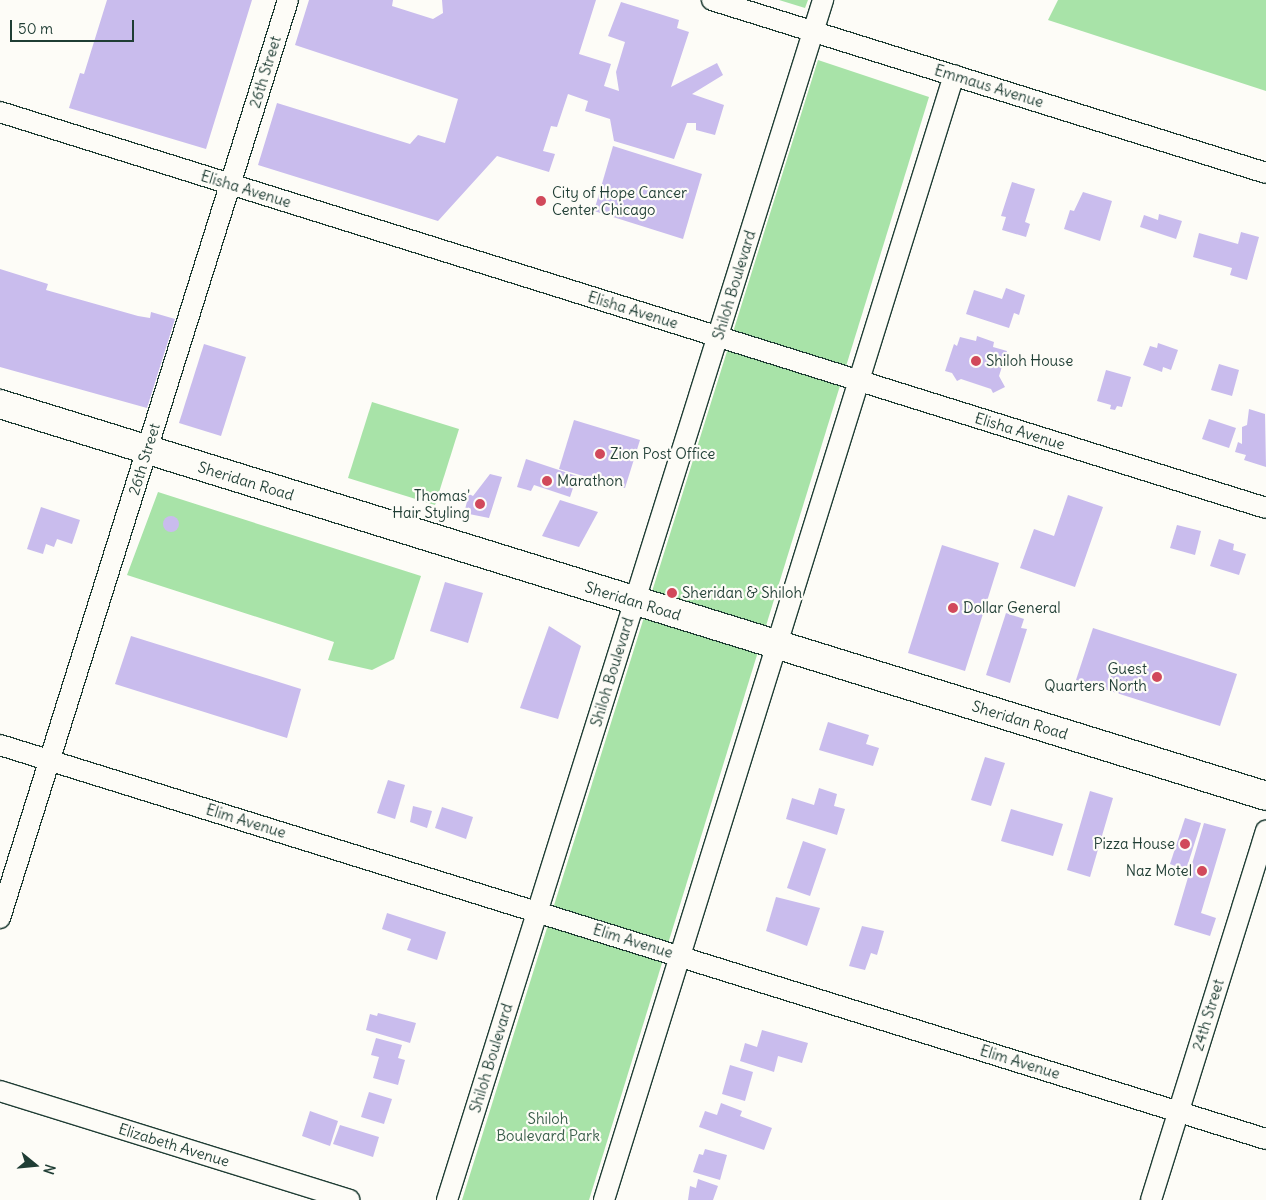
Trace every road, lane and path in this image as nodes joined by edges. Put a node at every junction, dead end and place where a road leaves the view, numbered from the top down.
1 (288, 0) edge
2 (712, 0) edge
3 (823, 0) edge
4 (813, 32) junction
5 (954, 75) junction
6 (0, 112) edge
7 (1266, 173) edge
8 (230, 184) junction
9 (718, 336) junction
10 (859, 381) junction
11 (0, 404) edge
12 (147, 450) junction
13 (1266, 508) edge
14 (634, 601) junction
15 (777, 645) junction
16 (0, 744) edge
17 (50, 760) junction
18 (1266, 796) edge
19 (1266, 831) edge
20 (537, 911) junction
21 (0, 918) edge
22 (680, 956) junction
23 (0, 1091) edge
24 (1178, 1112) junction
25 (1266, 1139) edge
26 (349, 1200) edge
27 (447, 1200) edge
28 (604, 1200) edge
29 (1151, 1200) edge

1 - 8 street, 26th Street
2 - 4 street, Emmaus Avenue
3 - 4 street, Shiloh Boulevard
4 - 5 street, Emmaus Avenue
4 - 9 street, Shiloh Boulevard
5 - 7 street, Emmaus Avenue
5 - 10 street
6 - 8 street, Elisha Avenue
8 - 9 street, Elisha Avenue
8 - 12 street, 26th Street
9 - 10 street, Elisha Avenue
9 - 14 street, Shiloh Boulevard
10 - 13 street, Elisha Avenue
10 - 15 street
11 - 12 main road, Sheridan Road
12 - 14 main road, Sheridan Road
12 - 17 street, 26th Street
14 - 15 main road, Sheridan Road
14 - 20 street, Shiloh Boulevard
15 - 18 main road, Sheridan Road
15 - 22 street
16 - 17 street, Elim Avenue
17 - 20 street, Elim Avenue
17 - 21 street, 26th Street
19 - 24 street, 24th Street
20 - 22 street, Elim Avenue
20 - 27 street, Shiloh Boulevard
22 - 24 street, Elim Avenue
22 - 28 street
23 - 26 street, Elizabeth Avenue
24 - 25 street, Elim Avenue
24 - 29 street, 24th Street

